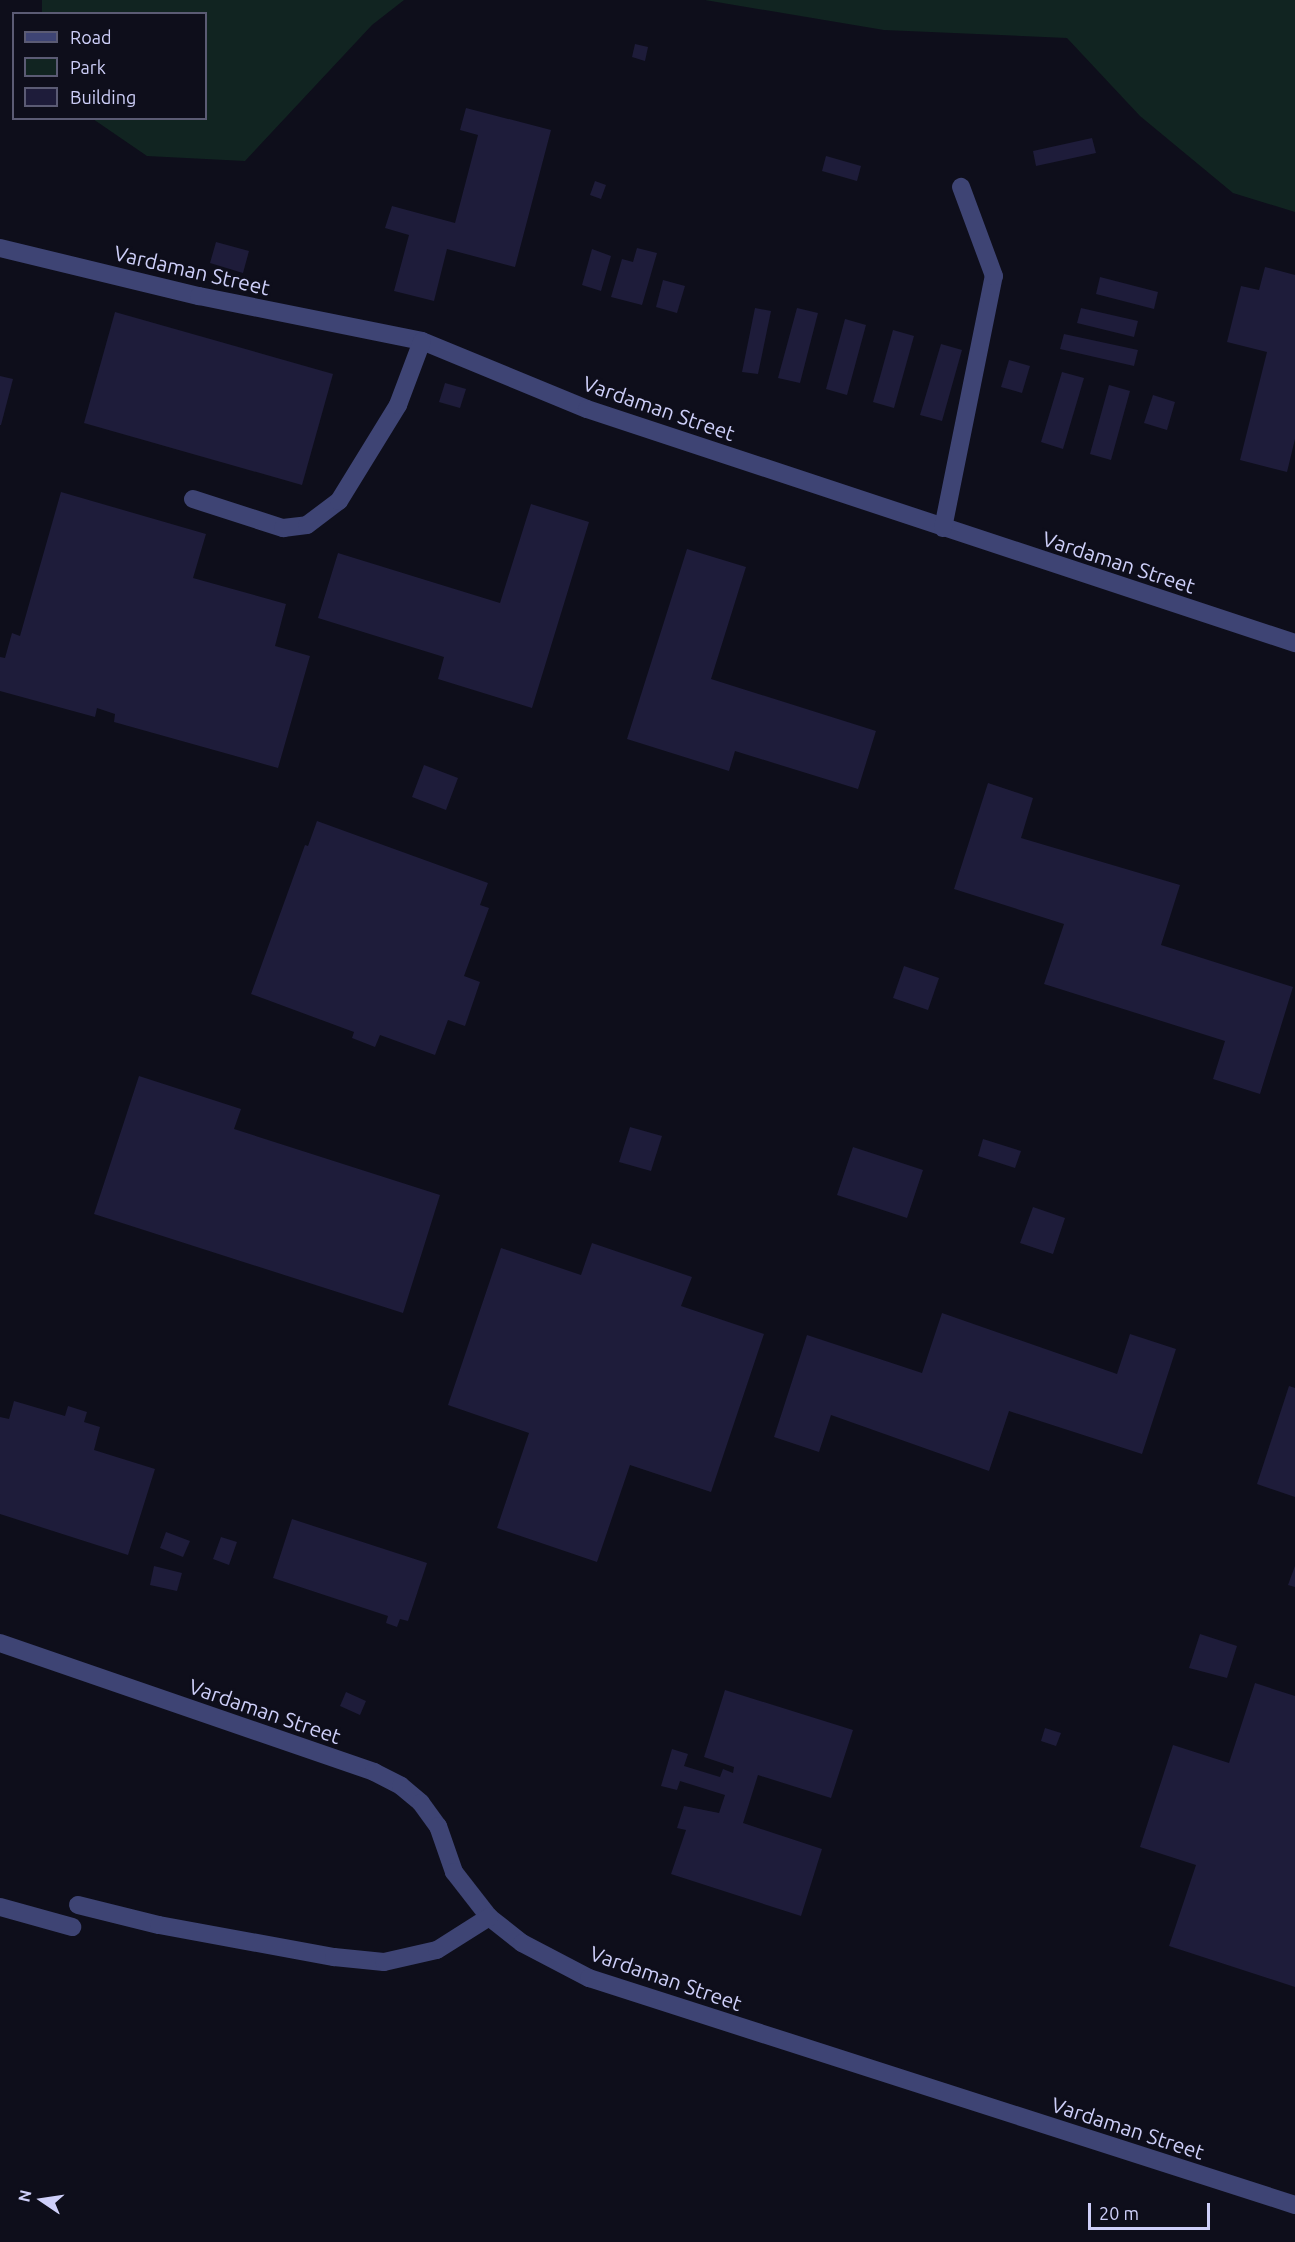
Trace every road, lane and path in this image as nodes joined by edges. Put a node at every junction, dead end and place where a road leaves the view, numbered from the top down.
1 (961, 187) dead end
2 (0, 248) edge
3 (422, 341) junction
4 (193, 499) dead end
5 (943, 528) junction
6 (1295, 644) edge
7 (0, 1643) edge
8 (78, 1905) dead end
9 (0, 1907) edge
10 (489, 1917) junction
11 (72, 1927) dead end
12 (1295, 2205) edge

1 - 5 street
2 - 3 street, Vardaman Street
3 - 4 street
3 - 5 street, Vardaman Street
5 - 6 street, Vardaman Street
7 - 10 street, Vardaman Street
8 - 10 street
9 - 11 street
10 - 12 street, Vardaman Street

